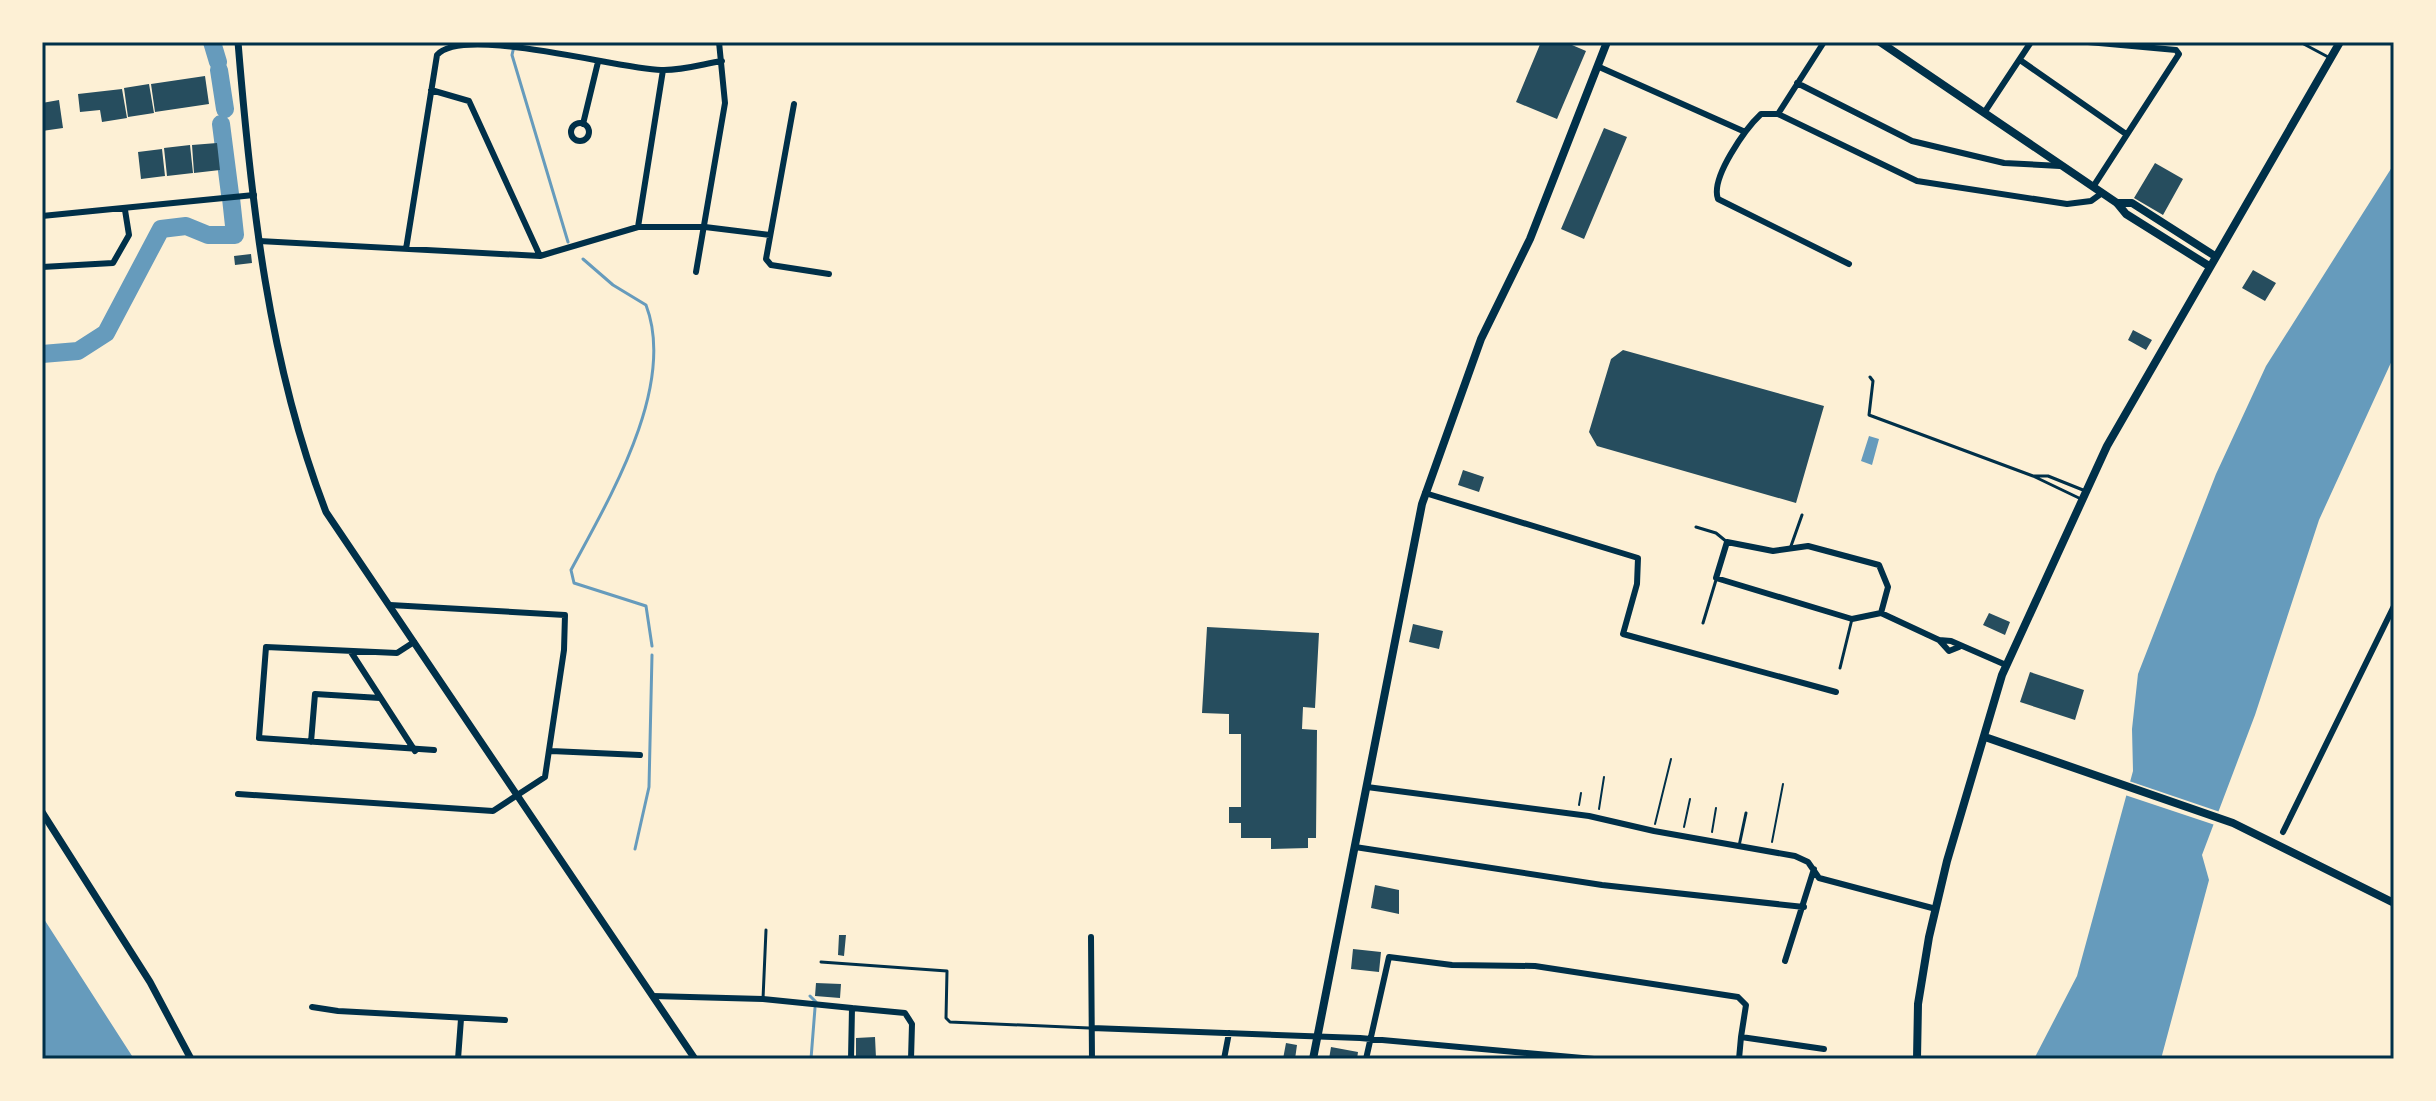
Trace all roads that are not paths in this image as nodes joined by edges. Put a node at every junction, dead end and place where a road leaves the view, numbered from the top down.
1 (238, 42) edge
2 (719, 42) edge
3 (1607, 42) edge
4 (1824, 42) edge
5 (1880, 42) edge
6 (2031, 42) edge
7 (2088, 42) edge
8 (2300, 42) edge
9 (2340, 42) edge
10 (2330, 58) junction
11 (2020, 60) junction
12 (722, 61) junction
13 (598, 62) junction
14 (1597, 66) junction
15 (663, 70) junction
16 (1797, 83) junction
17 (431, 90) junction
18 (794, 104) dead end
19 (1774, 112) junction
20 (1984, 113) junction
21 (583, 124) dead end
22 (1743, 131) junction
23 (2126, 134) junction
24 (2060, 166) junction
25 (2093, 187) junction
26 (2102, 193) junction
27 (254, 195) junction
28 (2117, 203) junction
29 (125, 210) junction
30 (42, 216) edge
31 (638, 227) junction
32 (705, 227) junction
33 (770, 235) junction
34 (259, 241) junction
35 (406, 249) junction
36 (540, 256) junction
37 (2215, 256) junction
38 (1849, 264) dead end
39 (2209, 266) junction
40 (42, 267) edge
41 (696, 272) dead end
42 (829, 274) dead end
43 (1870, 377) dead end
44 (2033, 476) junction
45 (1425, 493) junction
46 (2085, 496) junction
47 (1802, 515) dead end
48 (1696, 527) dead end
49 (1727, 542) junction
50 (1790, 550) junction
51 (1716, 578) junction
52 (390, 605) junction
53 (2394, 606) edge
54 (1881, 613) junction
55 (1852, 619) junction
56 (1703, 623) dead end
57 (414, 642) junction
58 (351, 652) junction
59 (2006, 665) junction
60 (1840, 668) dead end
61 (1836, 692) dead end
62 (380, 698) junction
63 (1985, 737) junction
64 (311, 742) junction
65 (434, 750) dead end
66 (415, 751) junction
67 (551, 751) junction
68 (640, 755) dead end
69 (1367, 787) junction
70 (238, 794) dead end
71 (515, 795) junction
72 (42, 812) edge
73 (1746, 813) dead end
74 (2283, 832) dead end
75 (1739, 846) junction
76 (1355, 847) junction
77 (1814, 869) junction
78 (2394, 903) edge
79 (1804, 907) junction
80 (1936, 909) junction
81 (766, 930) dead end
82 (1091, 937) dead end
83 (1785, 961) dead end
84 (821, 962) dead end
85 (653, 996) junction
86 (763, 999) junction
87 (312, 1007) dead end
88 (852, 1008) junction
89 (461, 1019) junction
90 (505, 1020) dead end
91 (1092, 1028) junction
92 (1229, 1033) junction
93 (1318, 1036) junction
94 (1741, 1037) junction
95 (1370, 1039) junction
96 (1824, 1049) dead end
97 (191, 1059) edge
98 (458, 1059) edge
99 (695, 1059) edge
100 (851, 1059) edge
101 (911, 1059) edge
102 (1092, 1059) edge
103 (1224, 1059) edge
104 (1313, 1059) edge
105 (1366, 1059) edge
106 (1594, 1059) edge
107 (1739, 1059) edge
108 (1917, 1059) edge

1 - 27 street
2 - 12 street
3 - 14 main road
4 - 16 street
5 - 20 main road
6 - 11 street
7 - 23 street
8 - 10 lane
9 - 10 main road
10 - 37 main road
11 - 20 street
11 - 23 street
12 - 15 street
12 - 32 street
13 - 15 street
13 - 17 street
13 - 21 street
14 - 22 street
14 - 45 main road
15 - 31 street
16 - 19 street
16 - 24 street
17 - 35 street
17 - 36 street
18 - 33 street
19 - 22 street
19 - 26 street
20 - 24 main road
22 - 38 street
23 - 25 street
24 - 25 main road
25 - 26 main road
26 - 28 main road
27 - 29 street
27 - 34 street
28 - 37 main road
28 - 39 main road
29 - 30 street
29 - 40 street
31 - 32 street
31 - 36 street
32 - 33 street
32 - 41 street
33 - 42 street
34 - 35 street
34 - 52 street
35 - 36 street
37 - 39 main road
39 - 46 main road
43 - 44 lane
44 - 46 lane
44 - 46 lane
45 - 61 street
45 - 69 main road
46 - 59 main road
47 - 50 lane
48 - 49 lane
49 - 50 street
49 - 51 street
50 - 54 street
51 - 55 street
51 - 56 lane
52 - 57 street
52 - 67 street
53 - 74 street
54 - 55 street
54 - 59 street
55 - 60 lane
57 - 58 street
57 - 71 street
58 - 62 street
58 - 64 street
59 - 63 main road
62 - 64 street
62 - 66 street
63 - 78 main road
63 - 80 main road
64 - 66 street
65 - 66 street
67 - 68 street
67 - 71 street
69 - 75 street
69 - 76 main road
70 - 71 street
71 - 85 street
72 - 97 street
73 - 75 lane
75 - 77 street
76 - 79 street
76 - 93 main road
77 - 79 street
77 - 80 street
79 - 83 street
80 - 108 main road
81 - 86 lane
82 - 91 street
84 - 91 lane
85 - 86 street
85 - 99 street
86 - 88 street
87 - 89 street
88 - 100 street
88 - 101 street
89 - 90 street
89 - 98 street
91 - 92 street
91 - 102 street
92 - 93 street
92 - 103 street
93 - 95 street
93 - 104 main road
94 - 95 street
94 - 96 street
94 - 107 street
95 - 105 street
95 - 106 street

